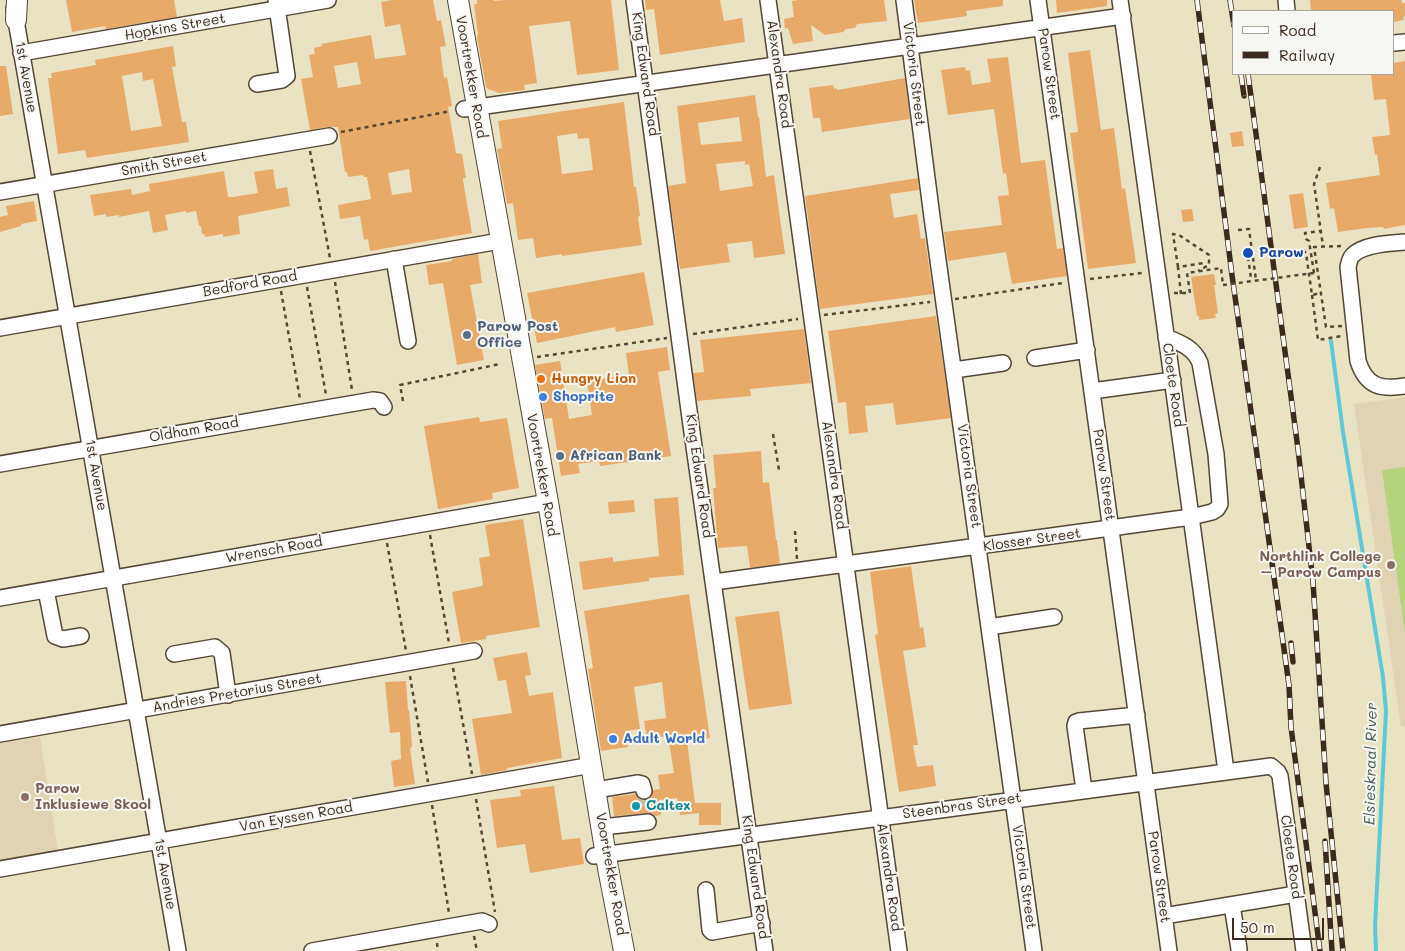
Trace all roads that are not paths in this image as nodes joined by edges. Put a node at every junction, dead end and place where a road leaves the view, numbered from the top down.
1 (328, 0) edge
2 (445, 0) edge
3 (458, 0) edge
4 (634, 0) edge
5 (768, 0) edge
6 (904, 0) edge
7 (1038, 0) edge
8 (1120, 0) edge
9 (277, 4) edge
10 (15, 6) edge
11 (1122, 16) junction
12 (1042, 27) junction
13 (910, 46) junction
14 (22, 53) junction
15 (777, 65) junction
16 (257, 84) dead end
17 (646, 84) junction
18 (470, 107) junction
19 (334, 134) road end
20 (45, 185) junction
21 (0, 192) edge
22 (493, 242) junction
23 (1405, 242) edge
24 (394, 259) junction
25 (68, 316) junction
26 (0, 328) edge
27 (1166, 336) junction
28 (408, 341) dead end
29 (1086, 350) junction
30 (1035, 358) dead end
31 (1003, 362) dead end
32 (954, 370) junction
33 (1173, 380) junction
34 (1405, 386) edge
35 (1092, 391) junction
36 (384, 407) dead end
37 (92, 448) junction
38 (0, 464) edge
39 (541, 504) junction
40 (1191, 517) junction
41 (1111, 529) junction
42 (978, 547) junction
43 (846, 564) junction
44 (113, 579) junction
45 (714, 582) junction
46 (46, 590) junction
47 (0, 598) edge
48 (1054, 617) dead end
49 (989, 626) junction
50 (81, 636) dead end
51 (474, 651) dead end
52 (174, 654) dead end
53 (228, 695) junction
54 (137, 711) junction
55 (1137, 715) junction
56 (0, 734) edge
57 (586, 766) junction
58 (1271, 766) joint
59 (1226, 771) junction
60 (1146, 782) junction
61 (643, 788) dead end
62 (596, 790) junction
63 (1084, 790) junction
64 (1013, 800) junction
65 (881, 817) junction
66 (602, 827) junction
67 (750, 835) junction
68 (159, 841) junction
69 (652, 848) junction
70 (600, 855) junction
71 (0, 869) edge
72 (706, 890) dead end
73 (1296, 894) junction
74 (1232, 905) junction
75 (1164, 916) junction
76 (492, 920) road end
77 (762, 923) junction
78 (1239, 949) dead end
79 (178, 951) edge
80 (312, 951) edge
81 (611, 951) edge
82 (624, 951) edge
83 (765, 951) edge
84 (899, 951) edge
85 (1034, 951) edge
86 (1169, 951) edge
87 (1304, 951) edge

1 - 9 street, Hopkins Street
2 - 18 main road, Voortrekker Road
3 - 18 main road, Voortrekker Road
4 - 17 street, King Edward Road
5 - 15 street, Alexandra Road
6 - 13 street, Victoria Street
7 - 12 street, Parow Street
8 - 11 street, Cloete Road
9 - 14 street, Hopkins Street
9 - 16 street
10 - 14 street, 1st Avenue
11 - 12 street
11 - 27 street, Cloete Road
12 - 13 street
12 - 29 street, Parow Street
13 - 15 street
13 - 32 street, Victoria Street
14 - 20 street, 1st Avenue
15 - 17 street
15 - 43 street, Alexandra Road
17 - 18 street
17 - 45 street, King Edward Road
18 - 22 main road, Voortrekker Road
19 - 20 street, Smith Street
20 - 21 street, Smith Street
20 - 25 street, 1st Avenue
22 - 24 street, Bedford Road
22 - 39 main road, Voortrekker Road
23 - 34 street
24 - 25 street, Bedford Road
24 - 28 street
25 - 26 street, Bedford Road
25 - 37 street, 1st Avenue
27 - 33 street, Cloete Road
27 - 40 street, Klosser Street
29 - 30 street
29 - 35 street, Parow Street
31 - 32 street
32 - 42 street, Victoria Street
33 - 35 street
33 - 40 street, Cloete Road
35 - 41 street, Parow Street
36 - 37 street, Oldham Road
37 - 38 street, Oldham Road
37 - 44 street, 1st Avenue
39 - 44 street, Wrensch Road
39 - 57 main road, Voortrekker Road
40 - 41 street, Klosser Street
40 - 59 street, Cloete Road
41 - 42 street, Klosser Street
41 - 55 street, Parow Street
42 - 43 street, Klosser Street
42 - 49 street, Victoria Street
43 - 45 street, Klosser Street
43 - 65 street, Alexandra Road
44 - 46 street, Wrensch Road
44 - 54 street, 1st Avenue
45 - 67 street, King Edward Road
46 - 47 street, Wrensch Road
46 - 50 street
48 - 49 street
49 - 64 street, Victoria Street
51 - 53 street, Andries Pretorius Street
52 - 53 street
53 - 54 street, Andries Pretorius Street
54 - 56 street, Andries Pretorius Street
54 - 68 street, 1st Avenue
55 - 60 street, Parow Street
55 - 63 street
57 - 62 main road, Voortrekker Road
57 - 68 street, Van Eyssen Road
57 - 70 main road, Voortrekker Road
58 - 59 street, Steenbras Street
58 - 73 street, Cloete Road
59 - 60 street, Steenbras Street
60 - 63 street, Steenbras Street
60 - 75 street, Parow Street
61 - 62 street
62 - 66 main road, Voortrekker Road
63 - 64 street, Steenbras Street
64 - 65 street, Steenbras Street
64 - 85 street, Victoria Street
65 - 67 street, Steenbras Street
65 - 84 street, Alexandra Road
66 - 69 street
66 - 70 main road, Voortrekker Road
67 - 69 street, Steenbras Street
67 - 77 street, King Edward Road
68 - 71 street, Van Eyssen Road
68 - 79 street, 1st Avenue
69 - 70 street, Steenbras Street
70 - 81 main road, Voortrekker Road
70 - 82 main road, Voortrekker Road
72 - 77 street
73 - 74 street
73 - 87 street, Cloete Road
74 - 75 street
74 - 78 street
75 - 86 street, Parow Street
76 - 80 street
77 - 83 street, King Edward Road

